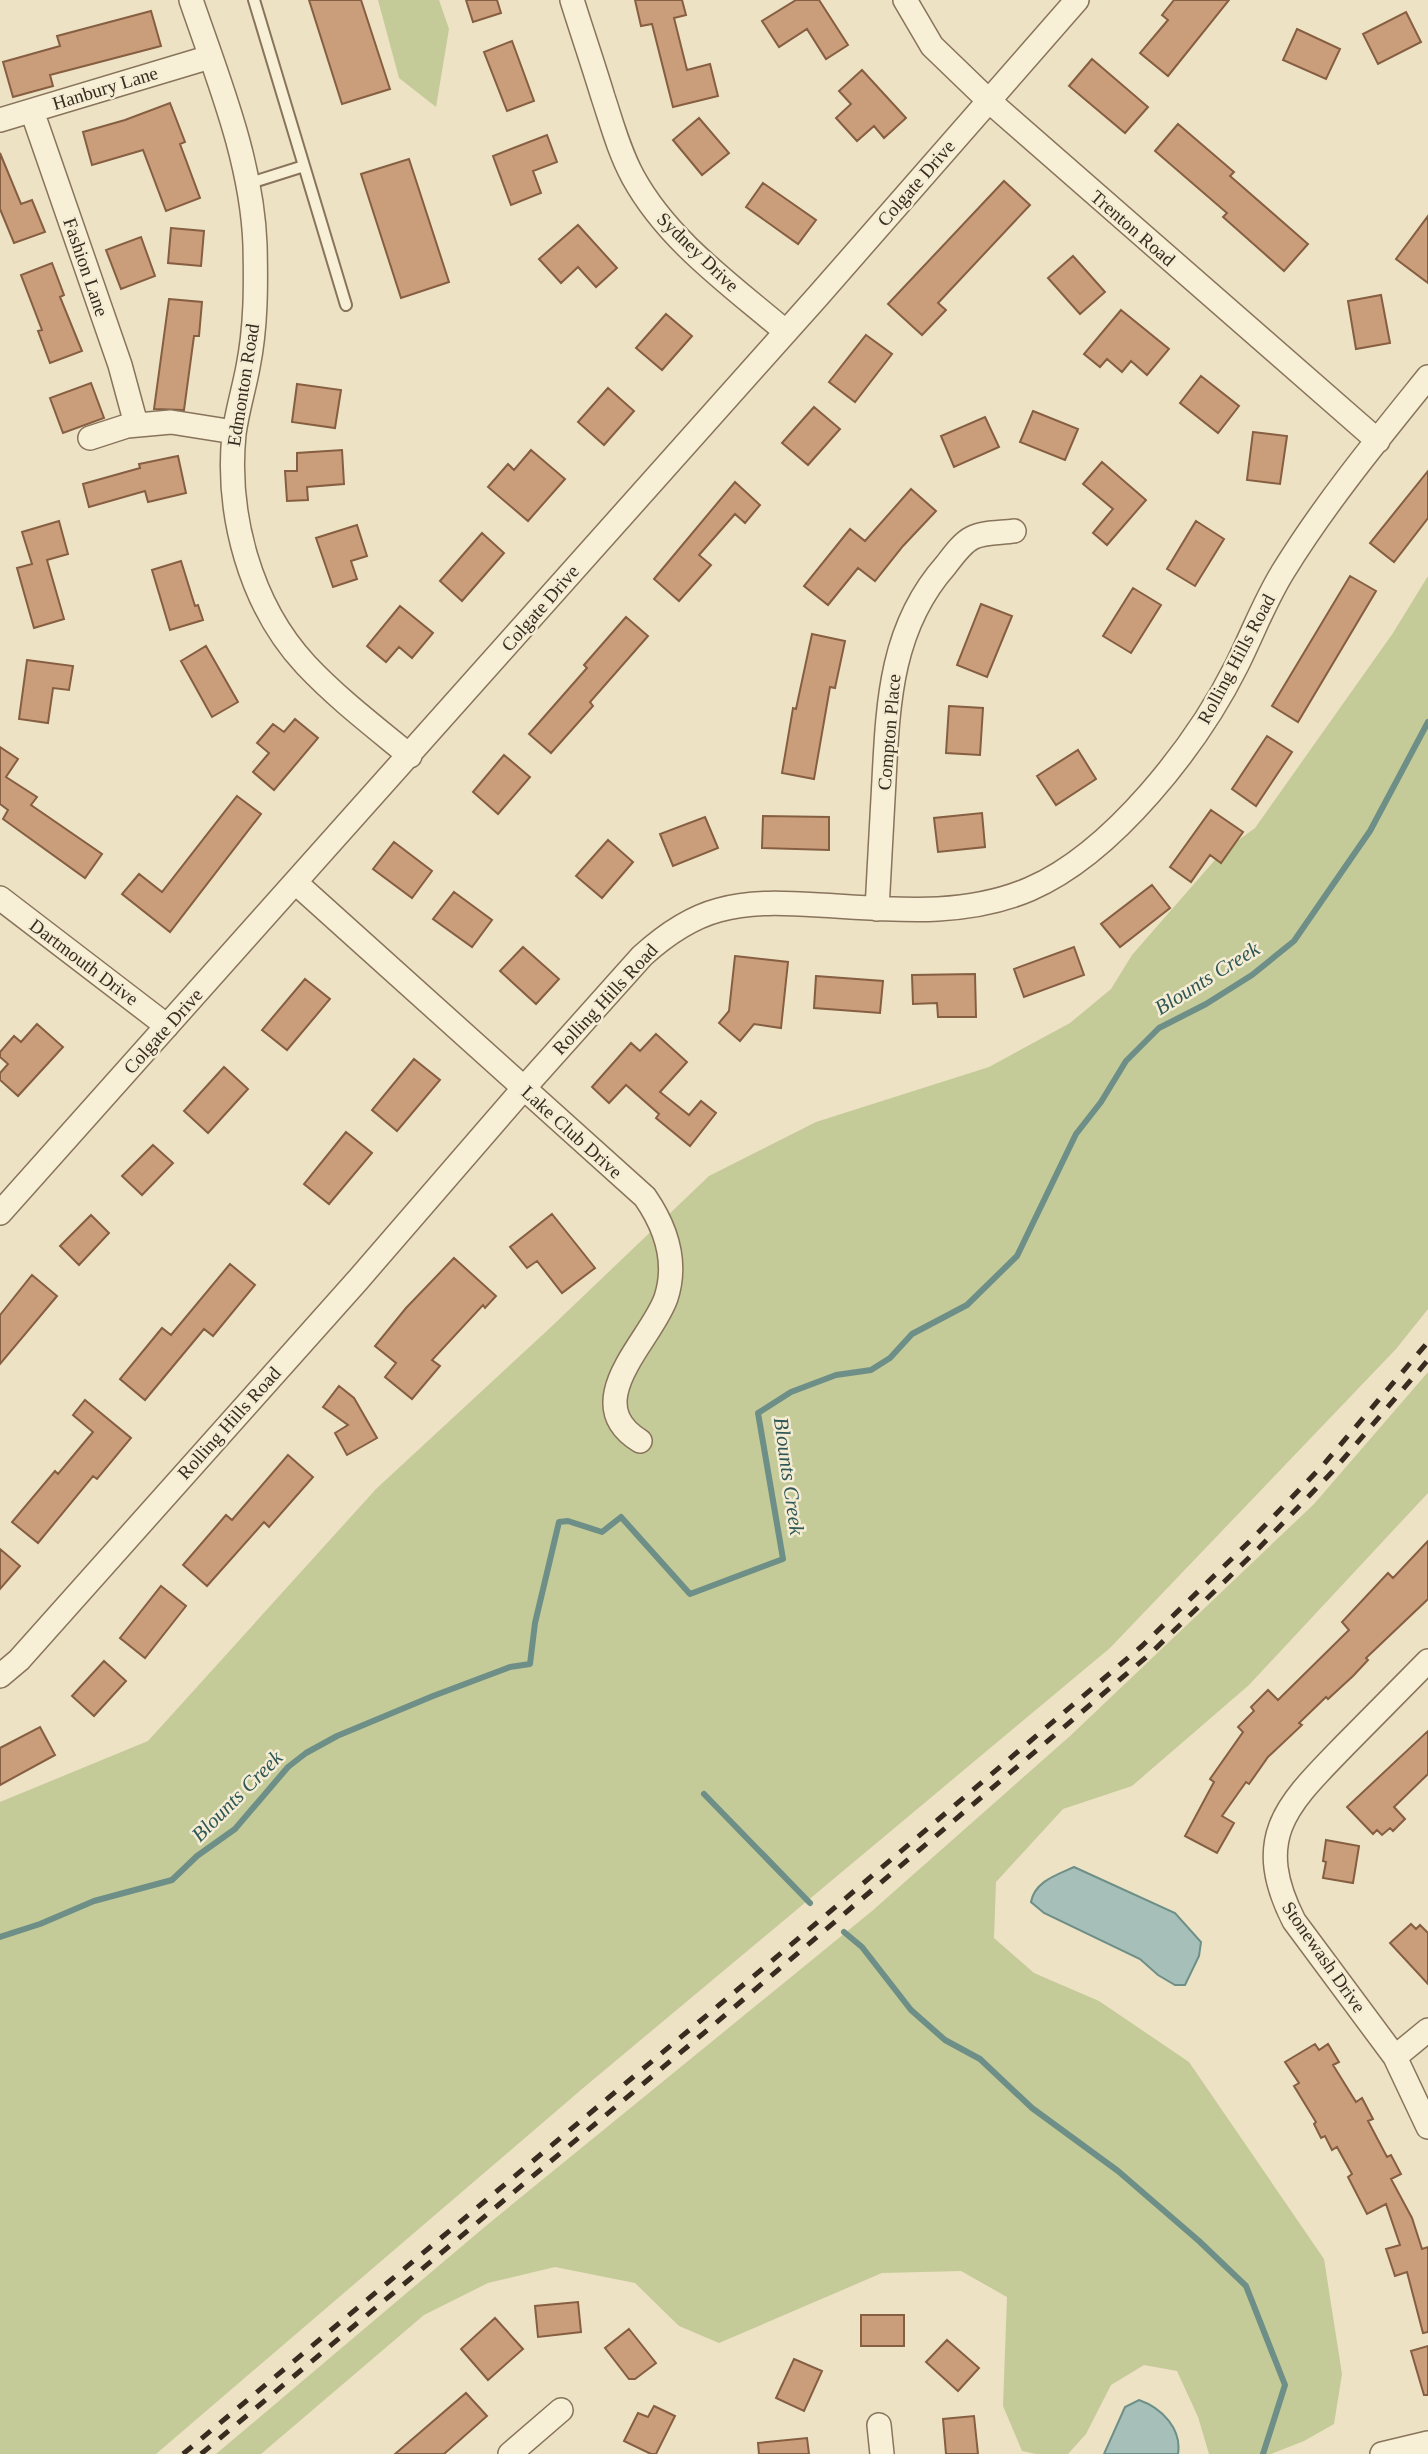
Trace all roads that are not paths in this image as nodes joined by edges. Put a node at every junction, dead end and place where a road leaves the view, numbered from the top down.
1 (191, 0) edge
2 (254, 0) edge
3 (572, 0) edge
4 (905, 0) edge
5 (1077, 0) edge
6 (210, 57) junction
7 (988, 100) junction
8 (32, 111) junction
9 (0, 120) edge
10 (304, 166) junction
11 (247, 184) junction
12 (346, 305) dead end
13 (786, 332) junction
14 (1428, 377) edge
15 (136, 424) junction
16 (234, 432) junction
17 (90, 438) dead end
18 (1378, 441) junction
19 (1014, 531) dead end
20 (410, 756) junction
21 (296, 883) junction
22 (0, 898) edge
23 (877, 909) junction
24 (167, 1026) junction
25 (524, 1088) junction
26 (0, 1213) edge
27 (640, 1441) dead end
28 (1428, 1661) edge
29 (0, 1676) edge
30 (1428, 2030) edge
31 (1395, 2057) junction
32 (1428, 2127) edge
33 (561, 2410) dead end
34 (879, 2425) dead end
35 (1428, 2443) edge
36 (510, 2454) edge
37 (882, 2454) edge
38 (1382, 2454) edge

1 - 6 street, Edmonton Road
2 - 10 lane
3 - 13 street, Sydney Drive
4 - 7 street, Trenton Road
5 - 7 street, Colgate Drive
6 - 8 street, Hanbury Lane
6 - 11 street, Edmonton Road
7 - 13 street, Colgate Drive
7 - 18 street, Trenton Road
8 - 9 street, Hanbury Lane
8 - 15 street, Fashion Lane
10 - 11 lane
10 - 12 lane
11 - 16 street, Edmonton Road
13 - 20 street, Colgate Drive
14 - 18 street, Rolling Hills Road
15 - 16 street
15 - 17 street
16 - 20 street, Edmonton Road
18 - 23 street, Rolling Hills Road
19 - 23 street, Compton Place
20 - 21 street, Colgate Drive
21 - 24 street, Colgate Drive
21 - 25 street, Lake Club Drive
22 - 24 street, Dartmouth Drive
23 - 25 street, Rolling Hills Road
24 - 26 street, Colgate Drive
25 - 27 street, Lake Club Drive
25 - 29 street, Rolling Hills Road
28 - 31 street, Stonewash Drive
30 - 31 street
31 - 32 street, Stonewash Drive
33 - 36 street
34 - 37 street
35 - 38 street

